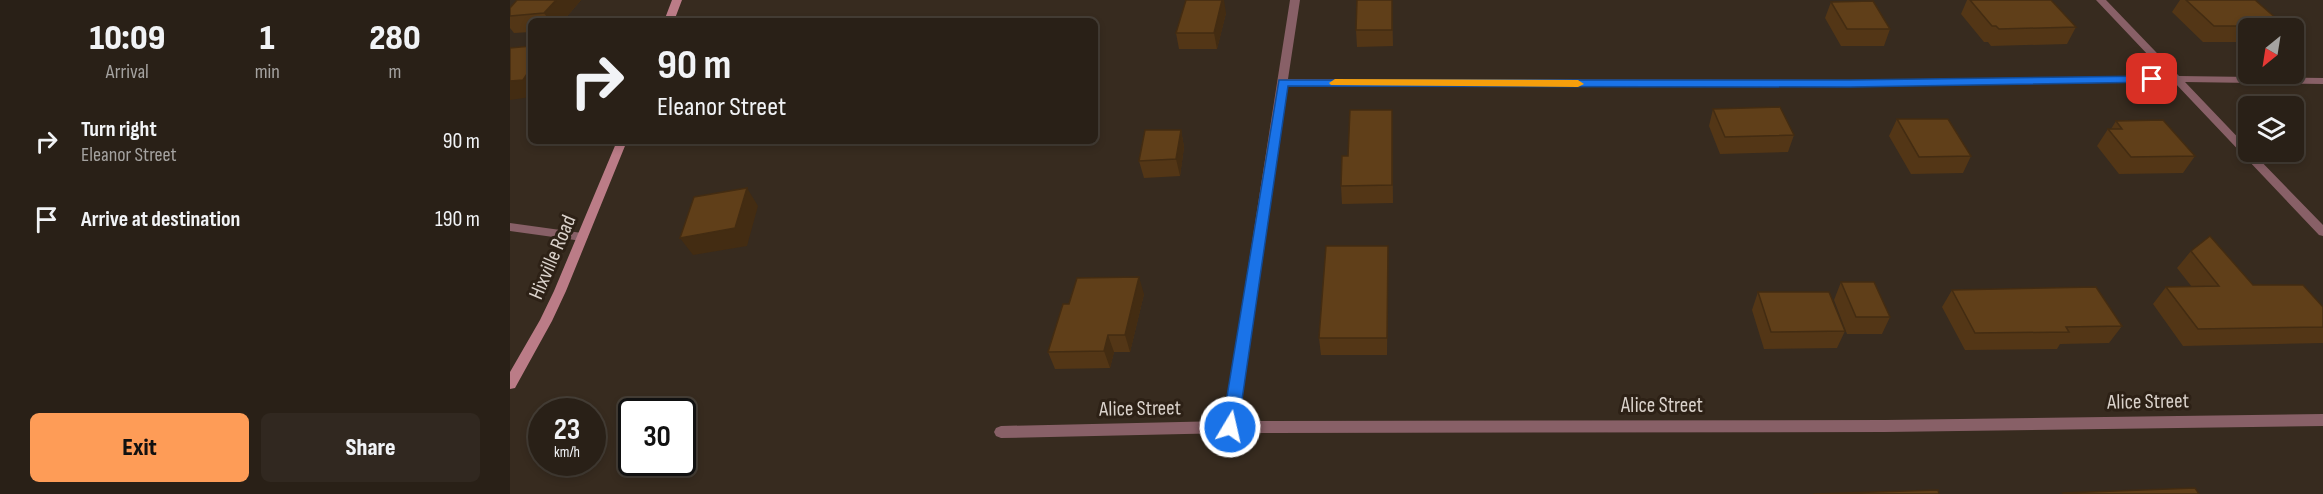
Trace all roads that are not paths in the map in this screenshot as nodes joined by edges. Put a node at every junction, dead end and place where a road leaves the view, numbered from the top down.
1 (677, 0) edge
2 (1295, 0) edge
3 (2101, 0) edge
4 (670, 18) edge
5 (2175, 79) junction
6 (2323, 81) edge
7 (1283, 82) junction
8 (621, 144) edge
9 (510, 227) edge
10 (2323, 232) edge
11 (582, 237) junction
12 (510, 384) edge
13 (2323, 420) edge
14 (1230, 427) junction
15 (1001, 432) dead end

1 - 4 street
2 - 7 street
3 - 5 street
5 - 6 street
5 - 7 street
5 - 10 street
7 - 14 street
8 - 11 street, Hixville Road
9 - 11 street
11 - 12 street, Hixville Road
13 - 14 street, Alice Street
14 - 15 street, Alice Street

